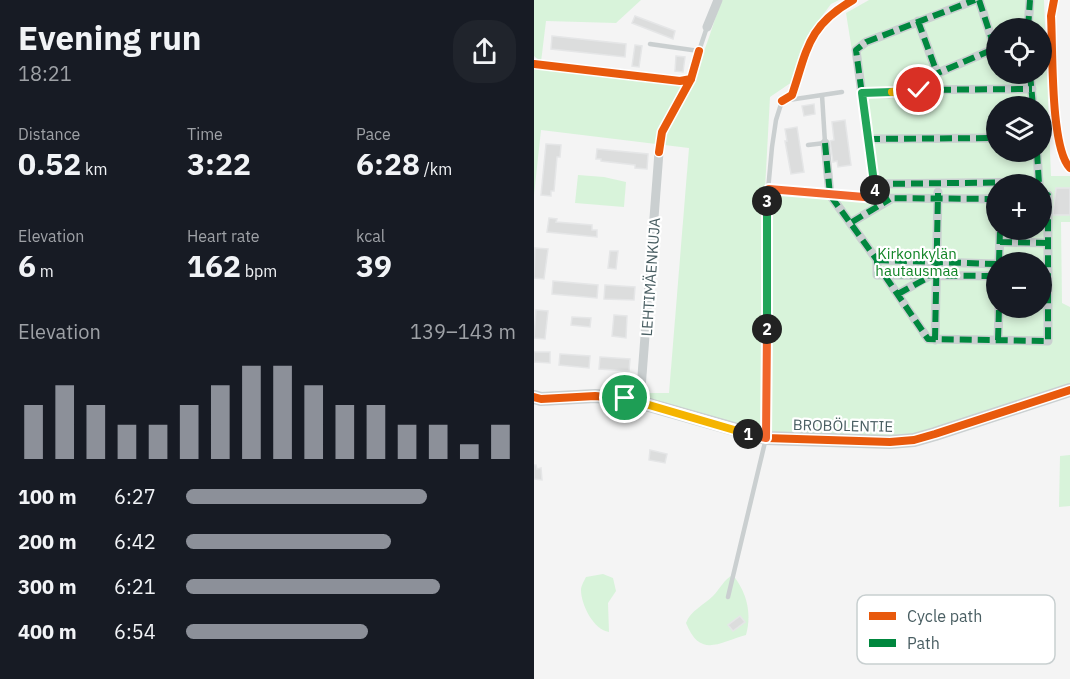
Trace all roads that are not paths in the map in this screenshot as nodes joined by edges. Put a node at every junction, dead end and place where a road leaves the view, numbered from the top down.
1 (718, 0) edge
2 (977, 0) edge
3 (1030, 0) edge
4 (1029, 18) edge
5 (918, 21) junction
6 (986, 23) edge
7 (707, 27) joint
8 (650, 44) dead end
9 (986, 52) edge
10 (937, 73) junction
11 (1031, 84) edge
12 (1032, 89) junction
13 (896, 90) junction
14 (842, 92) dead end
15 (862, 93) junction
16 (822, 95) junction
17 (1032, 96) edge
18 (986, 138) edge
19 (868, 139) junction
20 (825, 143) junction
21 (808, 145) dead end
22 (659, 152) dead end
23 (875, 184) junction
24 (938, 184) junction
25 (986, 184) edge
26 (769, 189) junction
27 (830, 195) junction
28 (938, 197) junction
29 (876, 198) junction
30 (893, 198) junction
31 (986, 199) edge
32 (852, 222) junction
33 (1048, 240) edge
34 (1000, 242) joint
35 (1048, 243) junction
36 (999, 252) edge
37 (1047, 252) edge
38 (877, 260) junction
39 (937, 263) junction
40 (986, 263) edge
41 (885, 276) junction
42 (933, 276) junction
43 (986, 276) edge
44 (898, 294) junction
45 (999, 318) edge
46 (1047, 318) edge
47 (935, 340) junction
48 (998, 340) junction
49 (1070, 390) edge
50 (536, 400) edge
51 (640, 402) junction
52 (766, 438) junction
53 (728, 597) dead end

1 - 7 street
2 - 5 street
2 - 6 street
3 - 4 street
5 - 10 street
5 - 15 street
7 - 8 lane
9 - 10 street
10 - 13 street
11 - 12 street
12 - 13 street
12 - 17 street
13 - 15 street
14 - 16 lane
15 - 19 street
16 - 20 lane
16 - 26 lane
18 - 19 street
19 - 23 street
20 - 21 lane
20 - 27 street
22 - 51 street, LEHTIMÄENKUJA
23 - 24 street
23 - 29 street
24 - 25 street
24 - 28 street
26 - 27 street
26 - 52 lane
27 - 29 street
27 - 32 street
28 - 30 street
28 - 31 street
28 - 39 street
29 - 30 street
30 - 32 street
32 - 38 street
33 - 35 street
34 - 35 street
34 - 36 street
35 - 37 street
38 - 39 street
38 - 41 street
39 - 40 street
39 - 42 street
41 - 42 street
41 - 44 street
42 - 43 street
42 - 44 street
42 - 47 street
44 - 47 street
45 - 48 street
46 - 48 street
47 - 48 street
49 - 52 street, BROBÖLENTIE
50 - 51 street, BROBÖLENTIE
51 - 52 street, BROBÖLENTIE
52 - 53 lane

